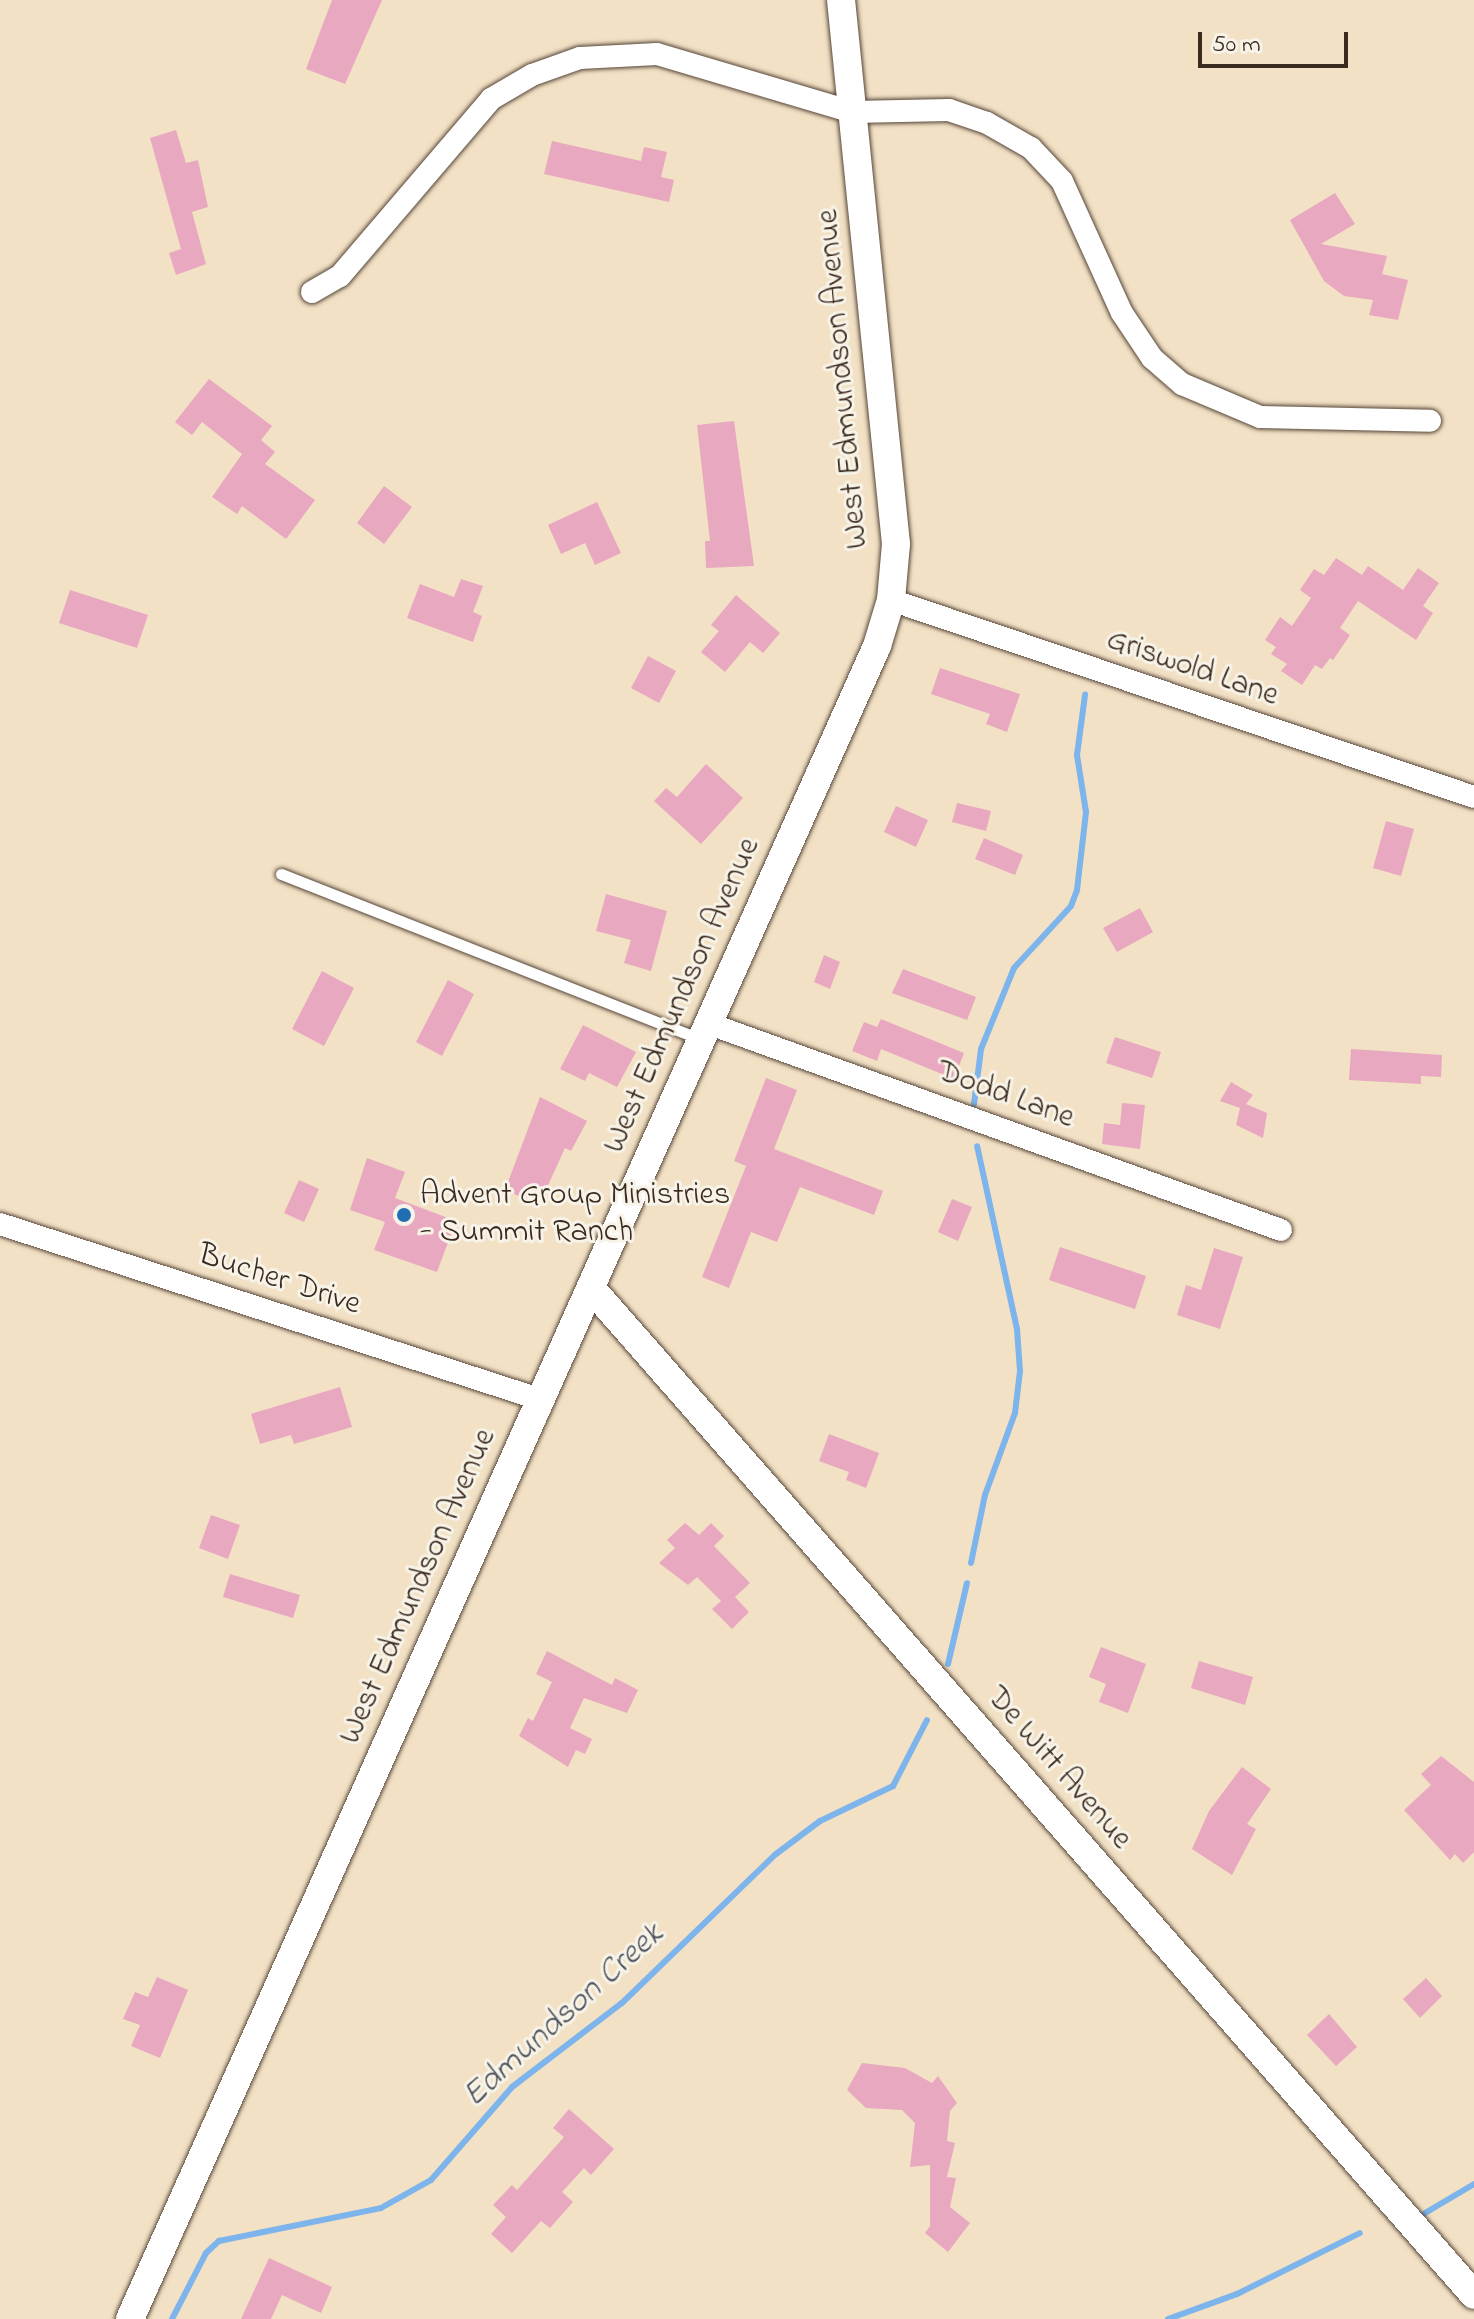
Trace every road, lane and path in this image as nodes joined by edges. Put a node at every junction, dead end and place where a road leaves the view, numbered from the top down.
1 (841, 0) edge
2 (853, 112) junction
3 (312, 292) dead end
4 (1430, 421) dead end
5 (891, 600) junction
6 (1474, 797) edge
7 (281, 874) dead end
8 (704, 1031) junction
9 (0, 1224) edge
10 (1281, 1230) dead end
11 (591, 1288) junction
12 (539, 1399) junction
13 (1474, 2295) edge
14 (130, 2319) edge

1 - 2 street, West Edmundson Avenue
2 - 3 street
2 - 4 street
2 - 5 street, West Edmundson Avenue
5 - 6 street, Griswold Lane
5 - 8 street, West Edmundson Avenue
7 - 8 lane
8 - 10 street, Dodd Lane
8 - 11 street, West Edmundson Avenue
9 - 12 street, Bucher Drive
11 - 12 street, West Edmundson Avenue
11 - 13 street, De Witt Avenue
12 - 14 street, West Edmundson Avenue

